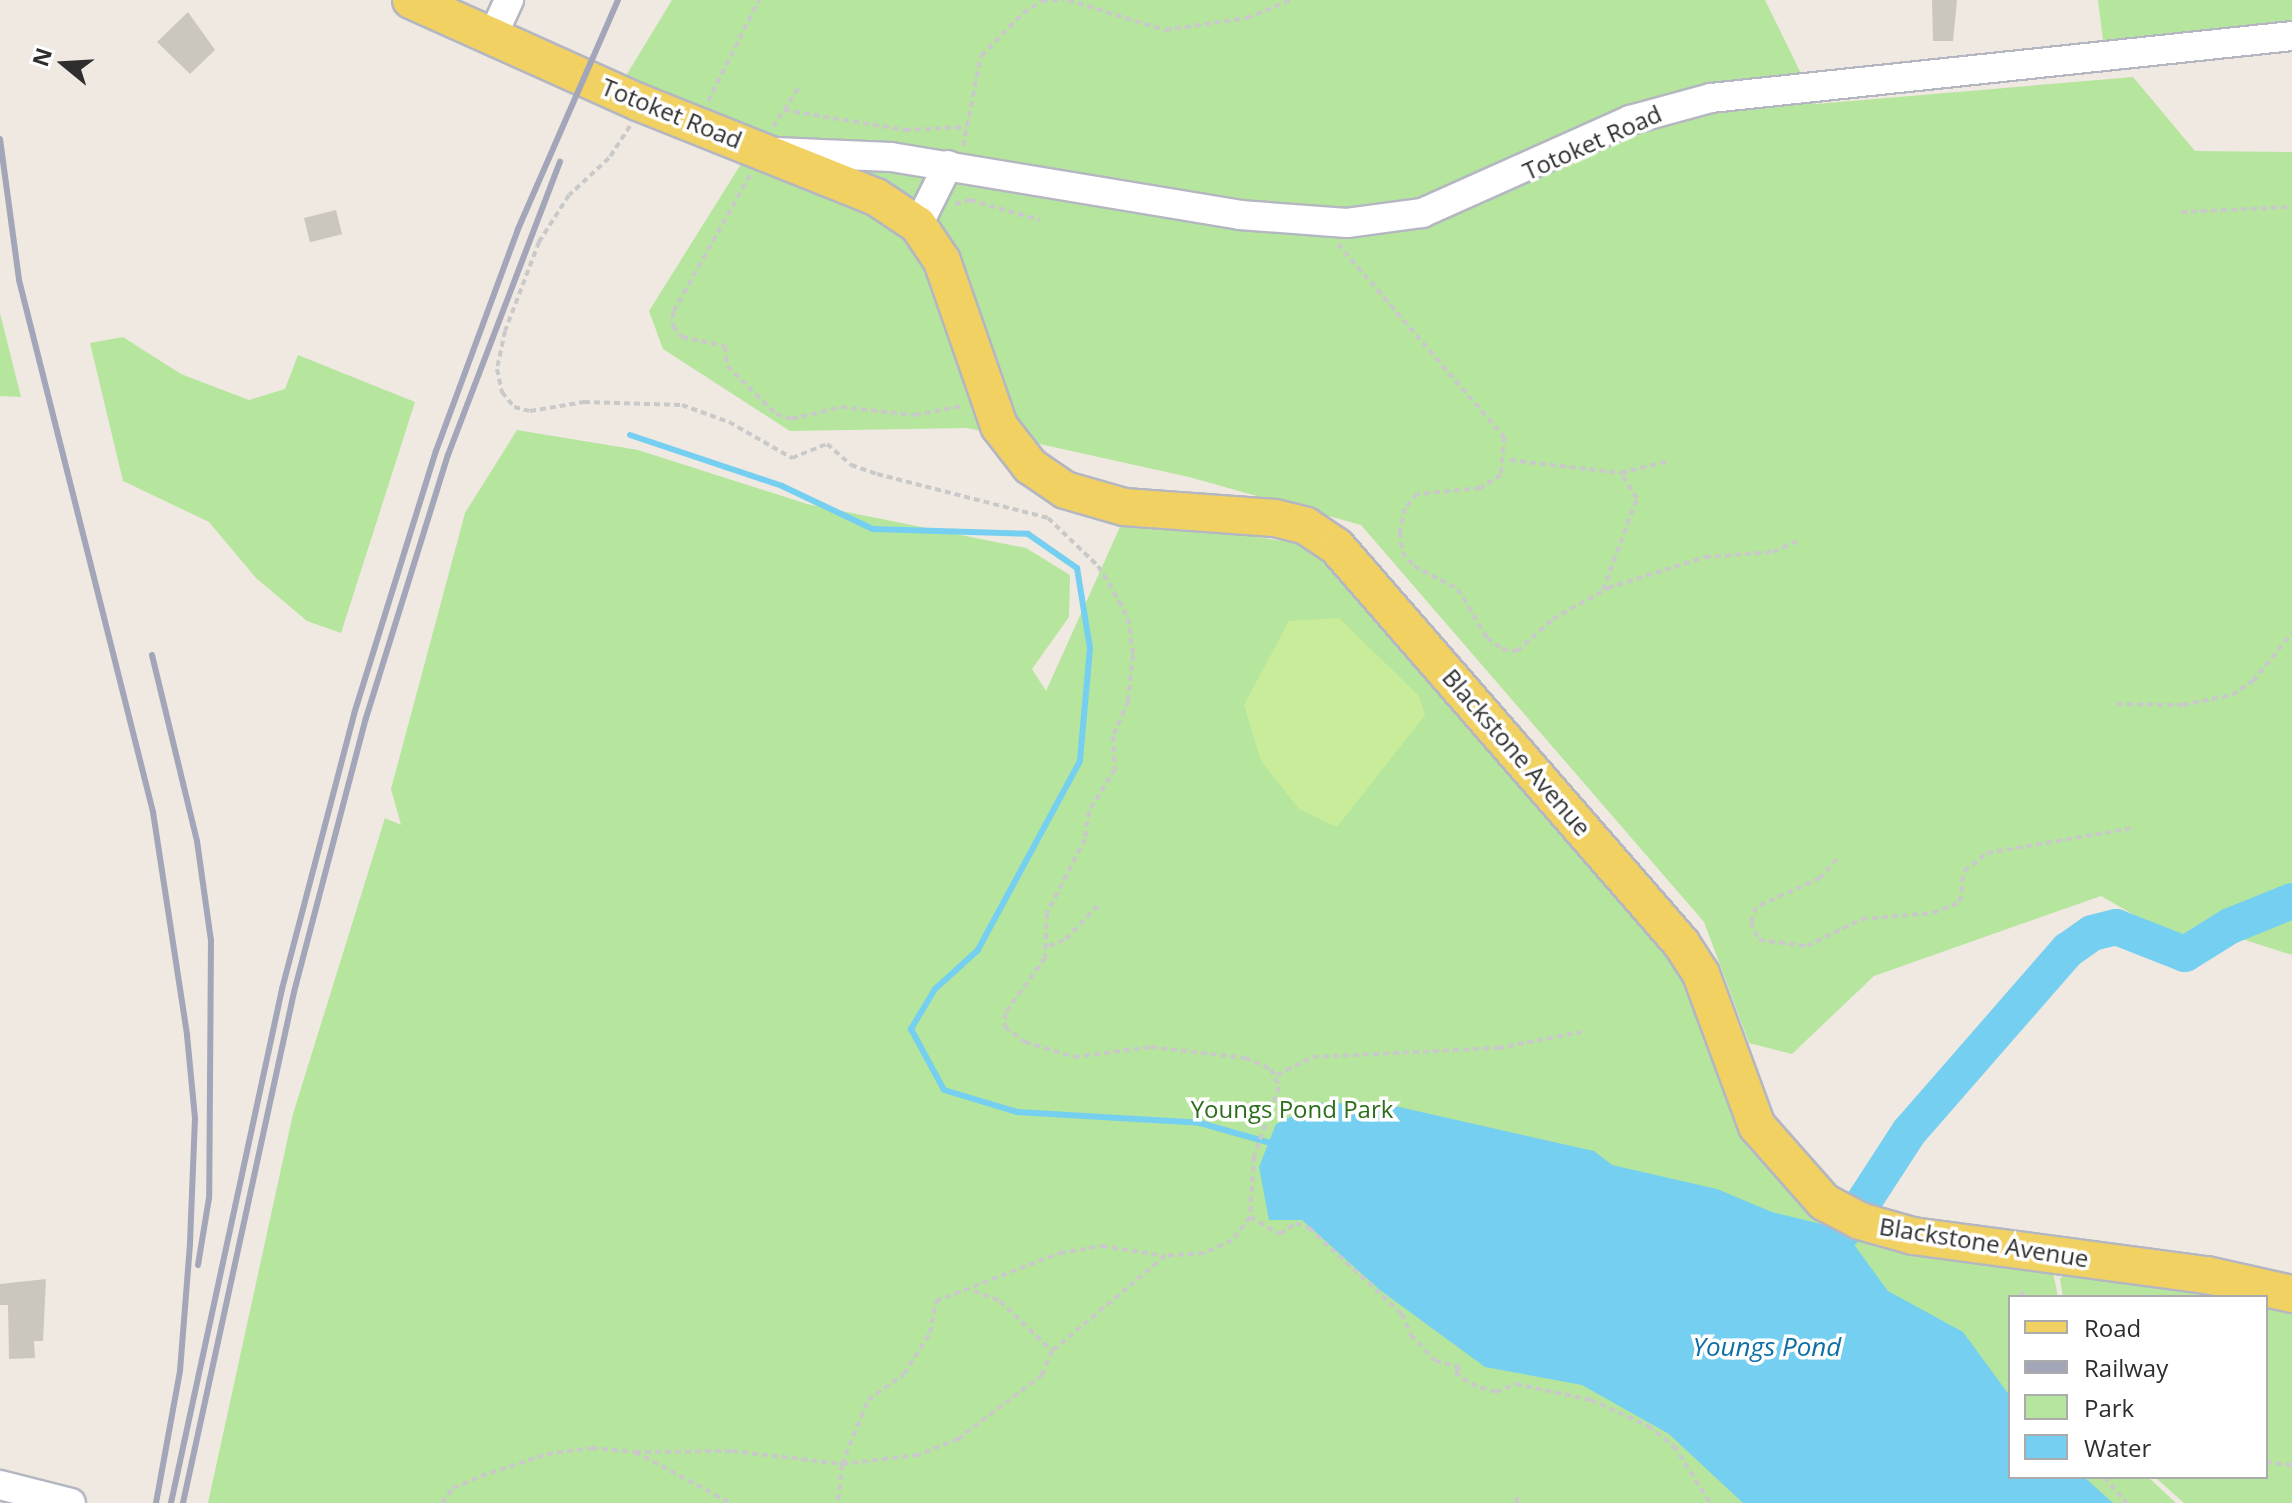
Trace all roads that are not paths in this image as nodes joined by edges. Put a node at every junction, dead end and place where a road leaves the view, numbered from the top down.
1 (411, 0) edge
2 (509, 0) edge
3 (2292, 36) edge
4 (492, 37) junction
5 (767, 151) junction
6 (955, 161) junction
7 (925, 233) junction
8 (2292, 1294) edge
9 (0, 1485) edge
10 (71, 1503) edge

1 - 4 main road, Totoket Road
2 - 4 street
3 - 6 street, Totoket Road
4 - 5 main road, Totoket Road
5 - 6 street, Totoket Road
5 - 7 main road
6 - 7 street
7 - 8 main road, Blackstone Avenue
9 - 10 street

